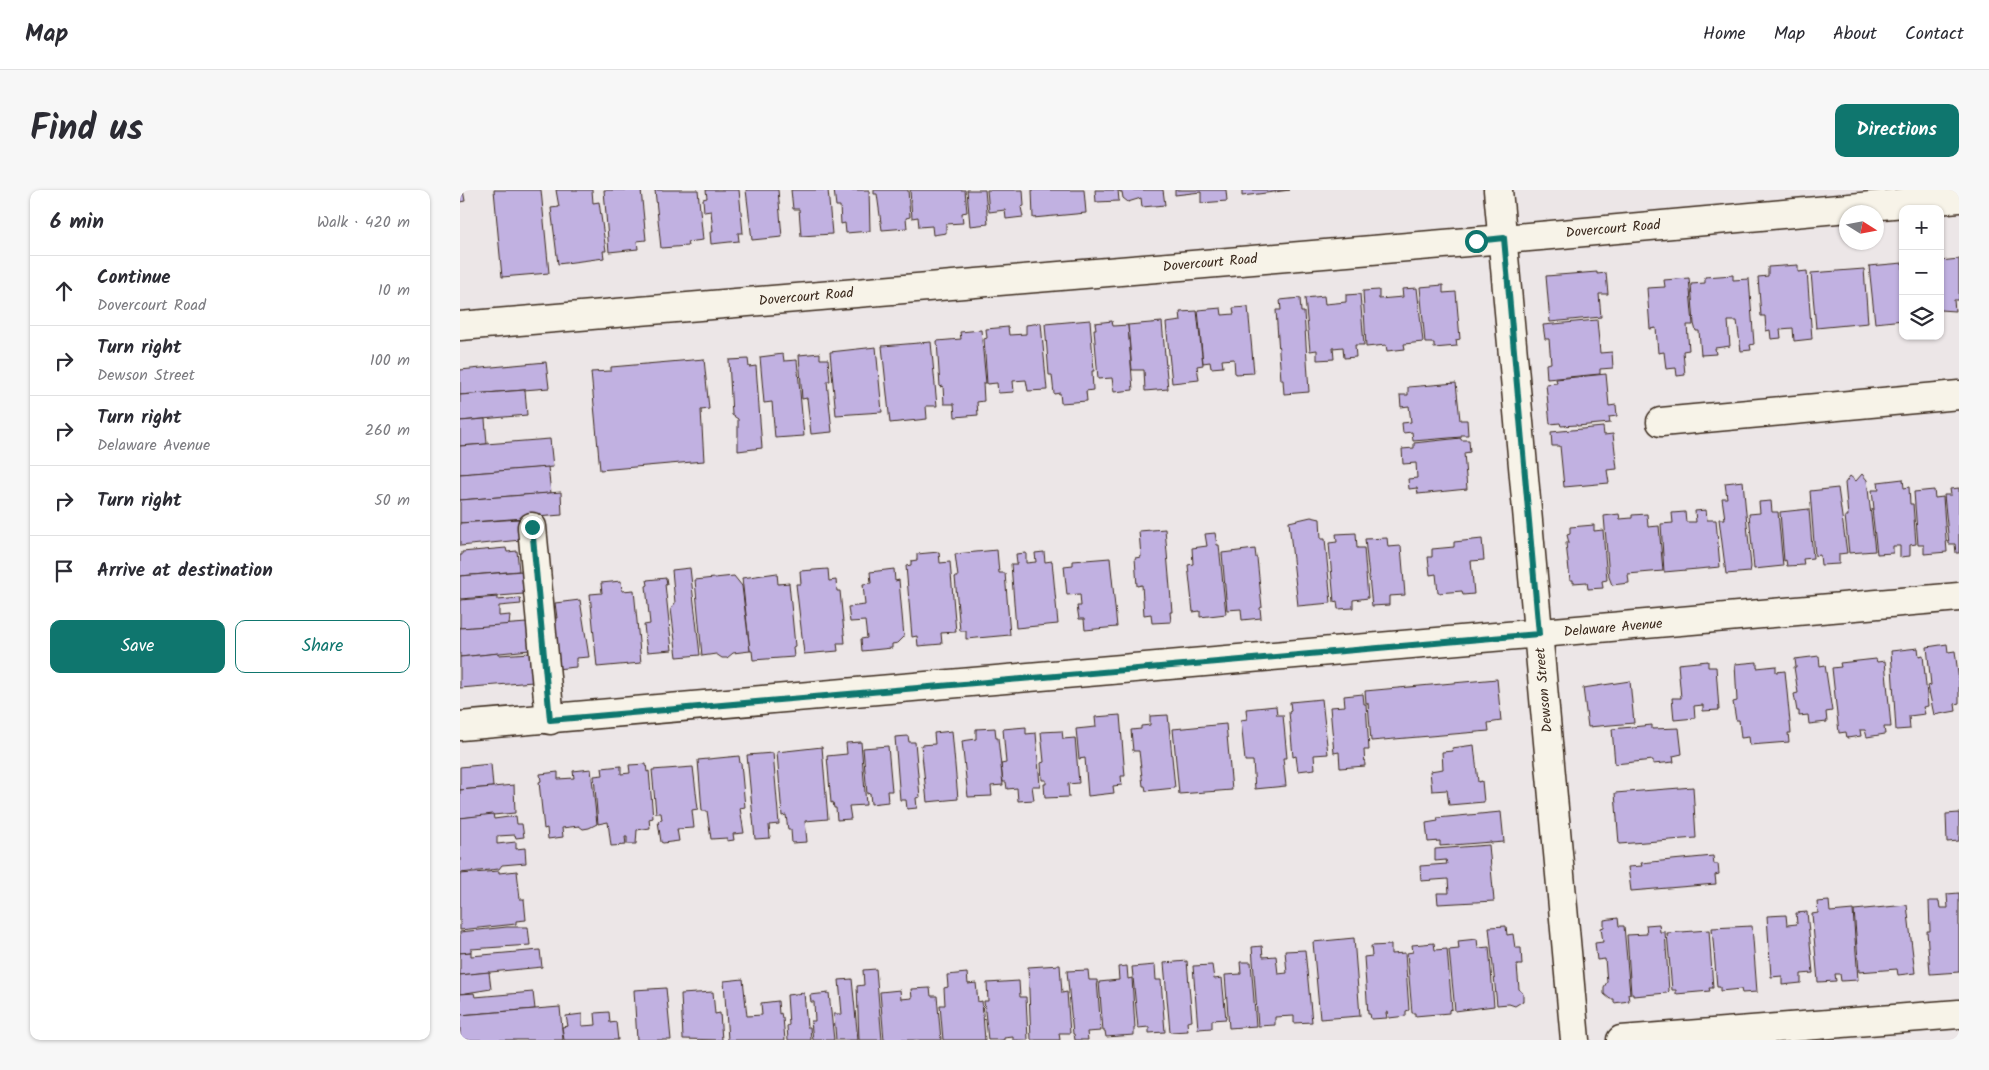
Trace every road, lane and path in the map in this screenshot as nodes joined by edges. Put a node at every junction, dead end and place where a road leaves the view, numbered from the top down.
1 (1498, 190) edge
2 (1959, 198) edge
3 (1504, 238) junction
4 (460, 326) edge
5 (1959, 395) edge
6 (1661, 422) dead end
7 (532, 527) dead end
8 (1959, 597) edge
9 (1539, 634) junction
10 (550, 720) junction
11 (460, 726) edge
12 (1959, 1014) edge
13 (1575, 1040) edge
14 (1621, 1040) edge

1 - 3 street, Dewson Street
2 - 3 street, Dovercourt Road
3 - 4 street, Dovercourt Road
3 - 9 street, Dewson Street
5 - 6 street
7 - 10 street
8 - 9 street, Delaware Avenue
9 - 10 street, Delaware Avenue
9 - 13 street, Dewson Street
10 - 11 street, Delaware Avenue
12 - 14 street

